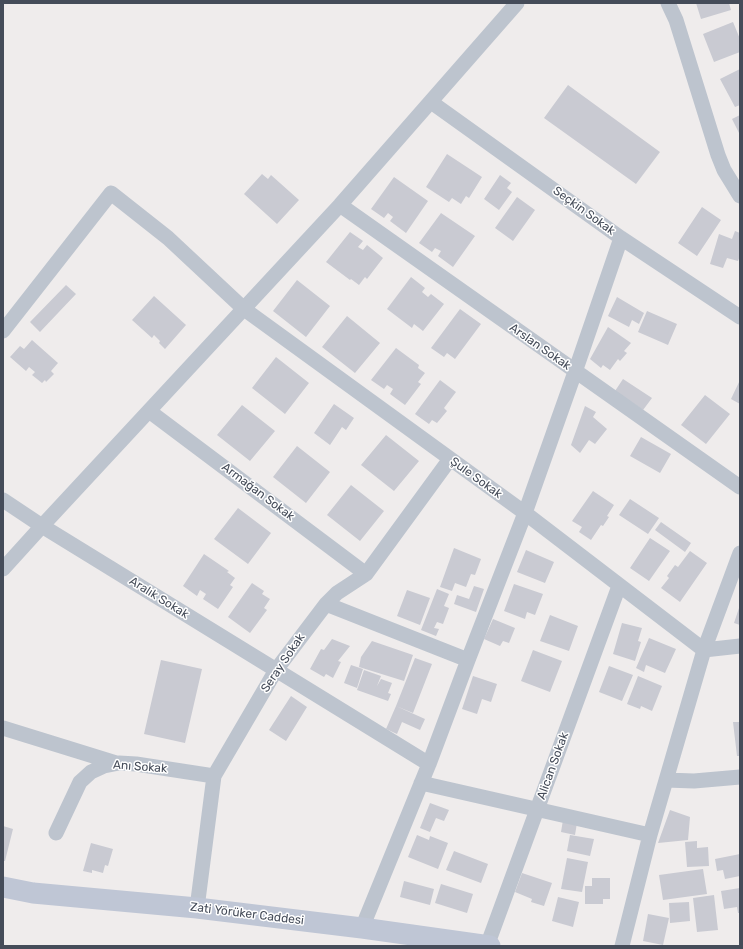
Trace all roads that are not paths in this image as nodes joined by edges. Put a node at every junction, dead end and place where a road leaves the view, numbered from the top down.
1 (517, 3) edge
2 (668, 3) edge
3 (431, 102) junction
4 (740, 196) edge
5 (340, 205) junction
6 (621, 238) junction
7 (244, 310) junction
8 (740, 317) edge
9 (3, 331) edge
10 (575, 372) junction
11 (150, 410) junction
12 (450, 459) junction
13 (740, 487) edge
14 (3, 500) edge
15 (525, 513) junction
16 (42, 526) junction
17 (740, 553) edge
18 (3, 569) edge
19 (366, 574) junction
20 (619, 586) junction
21 (326, 604) junction
22 (740, 646) edge
23 (704, 650) junction
24 (468, 660) junction
25 (276, 670) junction
26 (3, 728) edge
27 (119, 763) junction
28 (429, 764) junction
29 (214, 776) junction
30 (740, 777) edge
31 (666, 780) junction
32 (421, 783) junction
33 (537, 809) junction
34 (56, 833) dead end
35 (650, 835) junction
36 (3, 887) edge
37 (197, 908) junction
38 (362, 928) junction
39 (487, 946) edge
40 (490, 946) edge
41 (622, 946) edge

1 - 3 street
2 - 4 street
3 - 5 street
3 - 6 street, Seçkin Sokak
5 - 7 street
5 - 10 street, Arslan Sokak
6 - 8 street, Seçkin Sokak
6 - 10 street
7 - 9 street, Şule Sokak
7 - 11 street
7 - 12 street, Şule Sokak
10 - 13 street, Arslan Sokak
10 - 15 street
11 - 16 street
11 - 19 street, Armağan Sokak
12 - 15 street, Şule Sokak
12 - 19 street, Seray Sokak
14 - 16 street, Aralık Sokak
15 - 20 street, Şule Sokak
15 - 24 street
16 - 18 street
16 - 25 street, Aralık Sokak
17 - 23 street
19 - 21 street, Seray Sokak
20 - 23 street, Şule Sokak
20 - 33 street, Alican Sokak
21 - 24 street
21 - 25 street, Seray Sokak
22 - 23 street
23 - 31 street
24 - 28 street
25 - 28 street, Aralık Sokak
25 - 29 street, Seray Sokak
26 - 27 street
27 - 29 street, Anı Sokak
27 - 34 street, Anı Sokak
28 - 32 street
29 - 37 street, Seray Sokak
30 - 31 street
31 - 35 street
32 - 33 street
32 - 38 street
33 - 35 street
33 - 39 street, Alican Sokak
35 - 41 street
36 - 37 main road, Zati Yörüker Caddesi
37 - 38 main road, Zati Yörüker Caddesi
38 - 39 main road, Zati Yörüker Caddesi
39 - 40 main road, Zati Yörüker Caddesi

